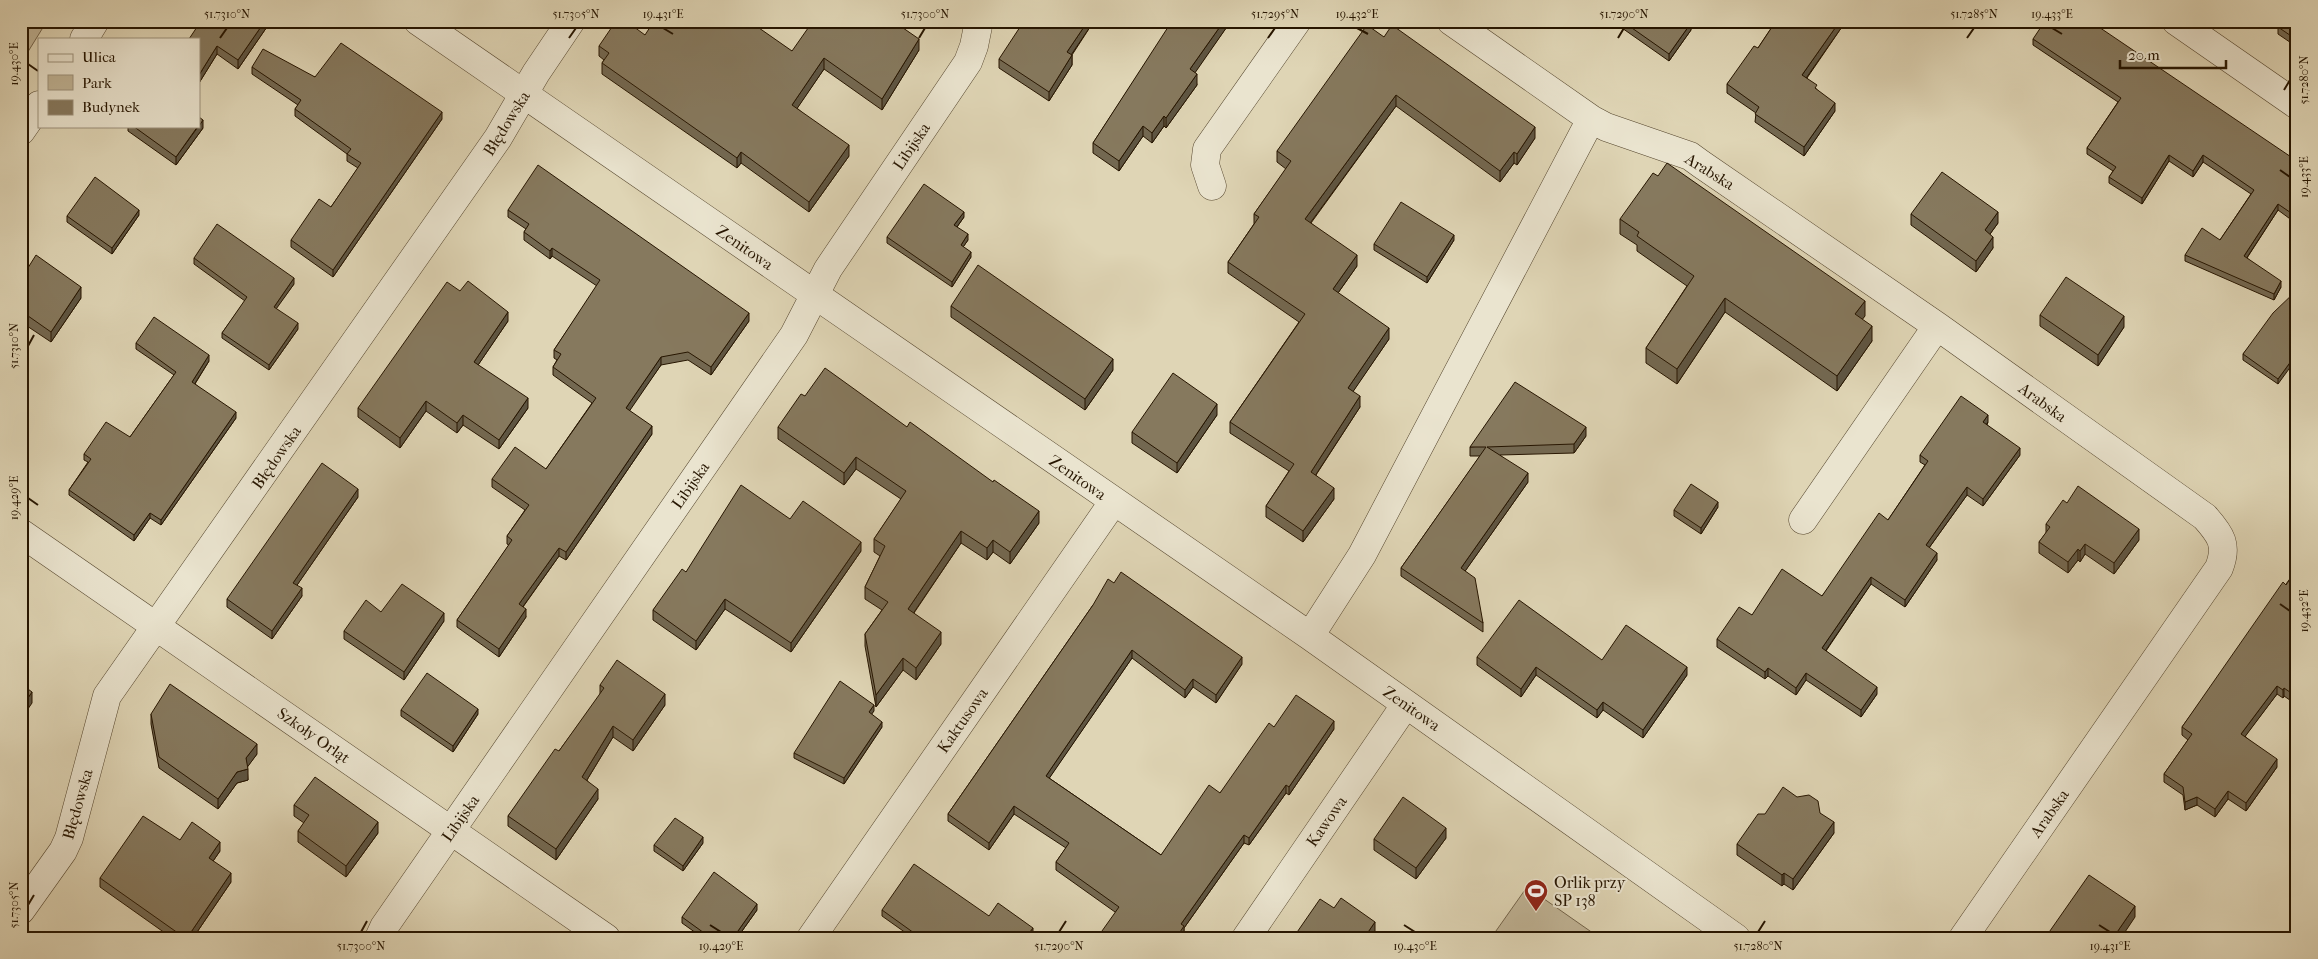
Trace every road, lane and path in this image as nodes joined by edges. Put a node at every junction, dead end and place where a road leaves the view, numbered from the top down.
1 (96, 21) edge
2 (418, 21) edge
3 (571, 21) edge
4 (979, 21) edge
5 (1296, 21) edge
6 (1451, 21) edge
7 (2176, 21) edge
8 (85, 38) edge
9 (524, 94) junction
10 (2297, 105) edge
11 (38, 106) edge
12 (1591, 119) junction
13 (21, 131) edge
14 (1212, 186) dead end
15 (814, 295) junction
16 (1937, 326) junction
17 (1114, 501) junction
18 (1803, 520) dead end
19 (21, 533) edge
20 (157, 627) junction
21 (1310, 636) junction
22 (1406, 704) junction
23 (451, 831) junction
24 (21, 910) edge
25 (379, 938) edge
26 (606, 938) edge
27 (811, 938) edge
28 (1246, 938) edge
29 (1736, 938) edge
30 (1963, 938) edge

1 - 8 street
2 - 9 street, Zenitowa
3 - 9 street, Błędowska
4 - 15 street, Libijska
5 - 14 street
6 - 12 street, Arabska
7 - 10 street
9 - 15 street, Zenitowa
9 - 20 street, Błędowska
11 - 13 street
12 - 16 street, Arabska
12 - 21 street
15 - 17 street, Zenitowa
15 - 23 street, Libijska
16 - 18 street
16 - 30 street, Arabska
17 - 21 street, Zenitowa
17 - 27 street, Kaktusowa
19 - 20 street, Szkoły Orląt
20 - 23 street, Szkoły Orląt
20 - 24 street, Błędowska
21 - 22 street, Zenitowa
22 - 28 street, Kawowa
22 - 29 street, Zenitowa
23 - 25 street, Libijska
23 - 26 street, Szkoły Orląt

